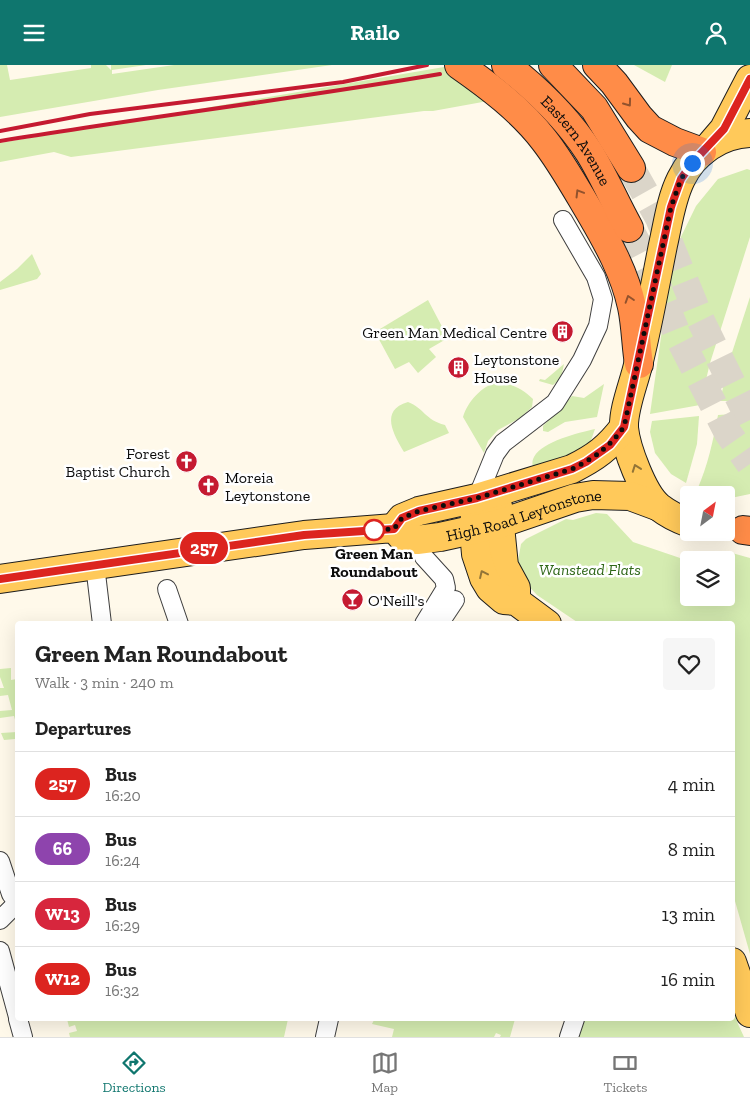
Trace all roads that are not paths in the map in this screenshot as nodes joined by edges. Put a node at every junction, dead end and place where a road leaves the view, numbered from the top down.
1 (459, 65) edge
2 (506, 65) edge
3 (553, 65) edge
4 (597, 65) edge
5 (750, 79) edge
6 (750, 133) edge
7 (707, 147) junction
8 (631, 168) tunnel mouth
9 (563, 220) dead end
10 (629, 228) tunnel mouth
11 (638, 364) junction
12 (624, 427) junction
13 (487, 495) junction
14 (657, 506) junction
15 (680, 519) edge
16 (487, 528) junction
17 (406, 534) junction
18 (95, 565) junction
19 (0, 579) edge
20 (167, 589) dead end
21 (455, 600) dead end
22 (102, 621) edge
23 (179, 621) edge
24 (426, 621) edge
25 (441, 621) edge
26 (543, 621) edge
27 (0, 861) edge
28 (15, 899) edge
29 (15, 904) edge
30 (0, 920) edge
31 (0, 951) edge
32 (735, 970) edge
33 (15, 1007) edge
34 (750, 1013) edge
35 (19, 1021) edge
36 (329, 1021) edge
37 (574, 1021) edge
38 (23, 1037) edge
39 (326, 1037) edge
40 (570, 1037) edge

11 -> 1 highway
2 - 10 highway, Eastern Avenue
3 - 8 highway, Eastern Avenue
4 -> 7 highway
5 - 7 main road
6 - 7 main road
7 - 11 main road
9 - 13 street
11 - 12 main road
12 - 13 main road, High Road Leytonstone
14 -> 12 main road
13 - 16 main road
13 - 17 main road, High Road Leytonstone
14 - 15 main road
14 - 16 main road, High Road Leytonstone
16 - 17 main road, High Road Leytonstone
16 - 26 main road
17 - 18 main road, High Road Leytonstone
17 - 24 street
18 - 19 main road, High Road Leytonstone
18 - 22 street
20 - 23 street
21 - 25 street
27 - 28 street
29 - 30 street
31 - 33 street
32 - 34 main road
35 - 38 street
36 - 39 street
37 - 40 street

